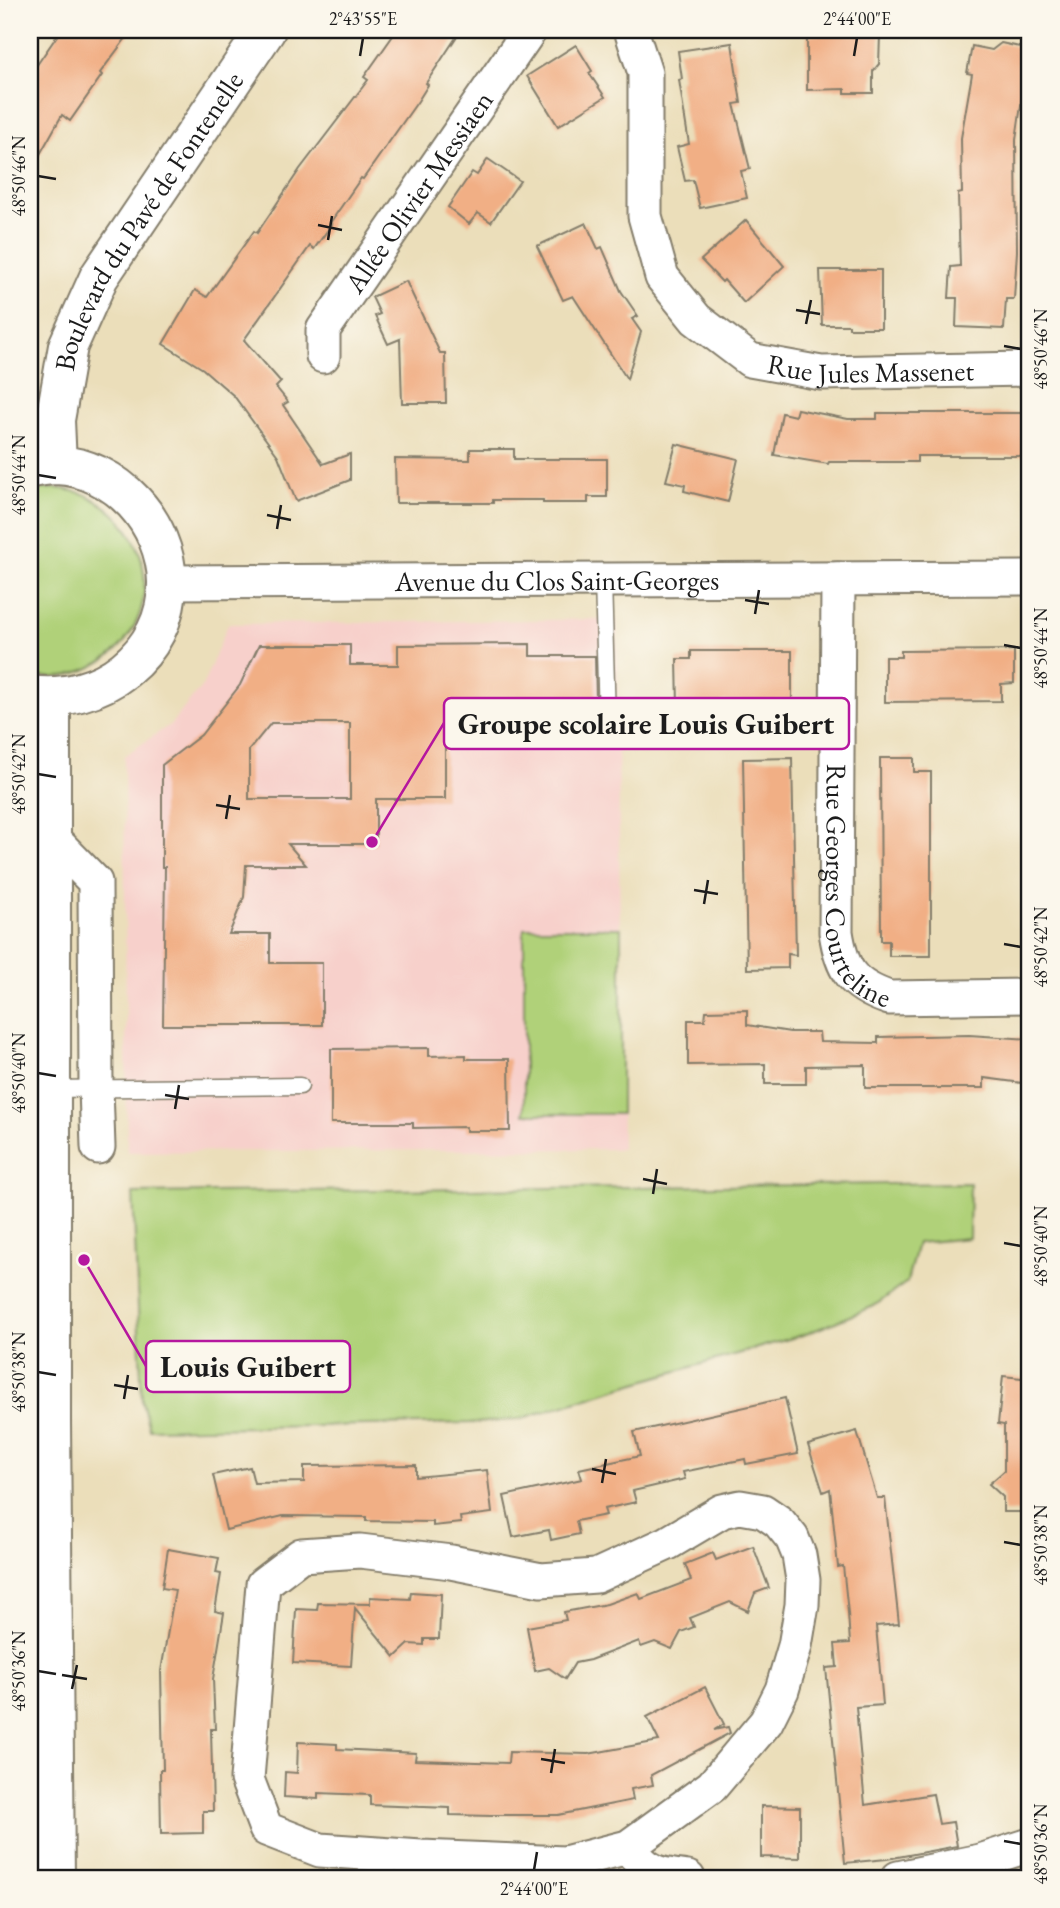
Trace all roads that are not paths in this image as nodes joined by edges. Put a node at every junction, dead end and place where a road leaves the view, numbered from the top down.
1 (266, 30) edge
2 (530, 30) edge
3 (631, 30) edge
4 (323, 356) dead end
5 (1030, 369) edge
6 (43, 467) edge
7 (1030, 578) edge
8 (838, 579) junction
9 (603, 580) junction
10 (167, 582) junction
11 (40, 697) edge
12 (607, 720) dead end
13 (40, 838) edge
14 (1030, 996) edge
15 (40, 1032) edge
16 (300, 1086) dead end
17 (96, 1088) junction
18 (50, 1089) junction
19 (98, 1147) dead end
20 (1030, 1845) edge
21 (628, 1847) junction
22 (564, 1870) edge
23 (55, 1878) edge
24 (688, 1878) edge
25 (898, 1878) edge

1 - 6 street, Boulevard du Pavé de Fontenelle
2 - 4 street, Allée Olivier Messiaen
3 - 5 street, Rue Jules Massenet
6 - 10 street
7 - 8 street, Avenue du Clos Saint-Georges
8 - 9 street, Avenue du Clos Saint-Georges
8 - 14 street, Rue Georges Courteline
9 - 10 street, Avenue du Clos Saint-Georges
9 - 12 lane
10 - 11 street
11 - 13 street
13 - 15 street
13 - 17 street
15 - 18 street
16 - 17 lane
17 - 18 lane
17 - 19 street
18 - 23 street
20 - 25 street
21 - 22 street
21 - 22 street
21 - 24 street

